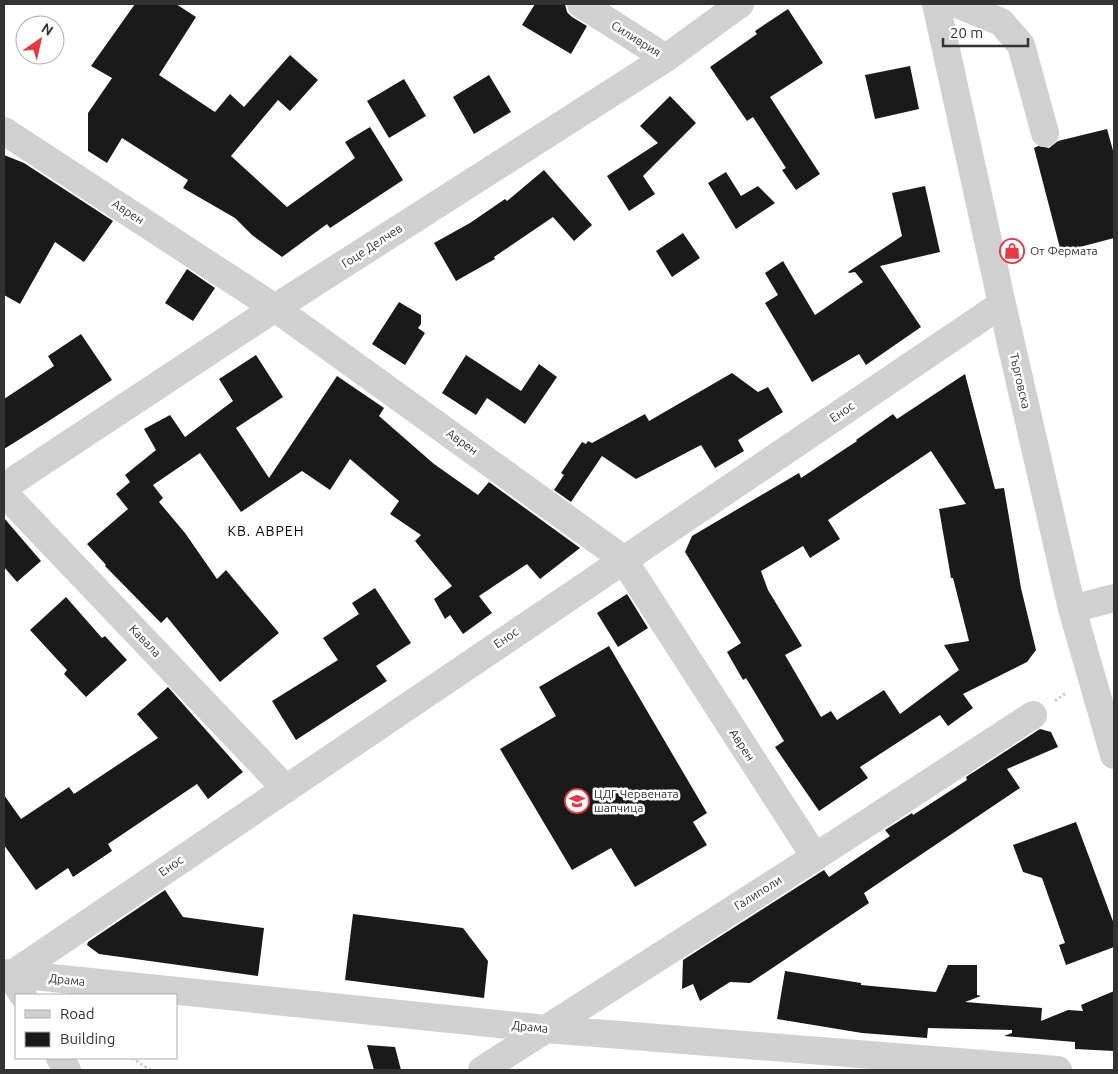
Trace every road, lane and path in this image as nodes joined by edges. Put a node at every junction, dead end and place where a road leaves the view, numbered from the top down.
1 (581, 4) edge
2 (740, 4) edge
3 (936, 4) edge
4 (957, 4) edge
5 (666, 58) junction
6 (4, 131) edge
7 (1045, 133) dead end
8 (1002, 304) junction
9 (275, 308) junction
10 (4, 487) edge
11 (4, 493) edge
12 (623, 559) junction
13 (1114, 598) edge
14 (1072, 609) junction
15 (1092, 676) junction
16 (1033, 715) joint
17 (1114, 755) edge
18 (286, 789) junction
19 (815, 857) junction
20 (13, 981) edge
21 (157, 994) edge
22 (178, 996) edge
23 (546, 1029) junction
24 (61, 1059) edge
25 (134, 1059) edge
26 (67, 1070) edge
27 (150, 1070) edge
28 (482, 1070) edge
29 (1058, 1070) edge

1 - 5 street, Силиврия
2 - 5 street, Гоце Делчев
3 - 8 street, Търговска
4 - 7 street
5 - 9 street, Гоце Делчев
6 - 9 street, Аврен
8 - 12 street, Енос
8 - 14 street, Търговска
9 - 10 street, Гоце Делчев
9 - 12 street, Аврен
11 - 18 street, Кавала
12 - 18 street, Енос
12 - 19 street, Аврен
13 - 14 street
14 - 15 street, Търговска
15 - 16 path
15 - 17 street, Търговска
16 - 19 street, Галиполи
18 - 20 street, Енос
19 - 23 street, Галиполи
20 - 21 street, Драма
22 - 23 street, Драма
23 - 28 street, Галиполи
23 - 29 street, Драма
24 - 26 street
25 - 27 path

